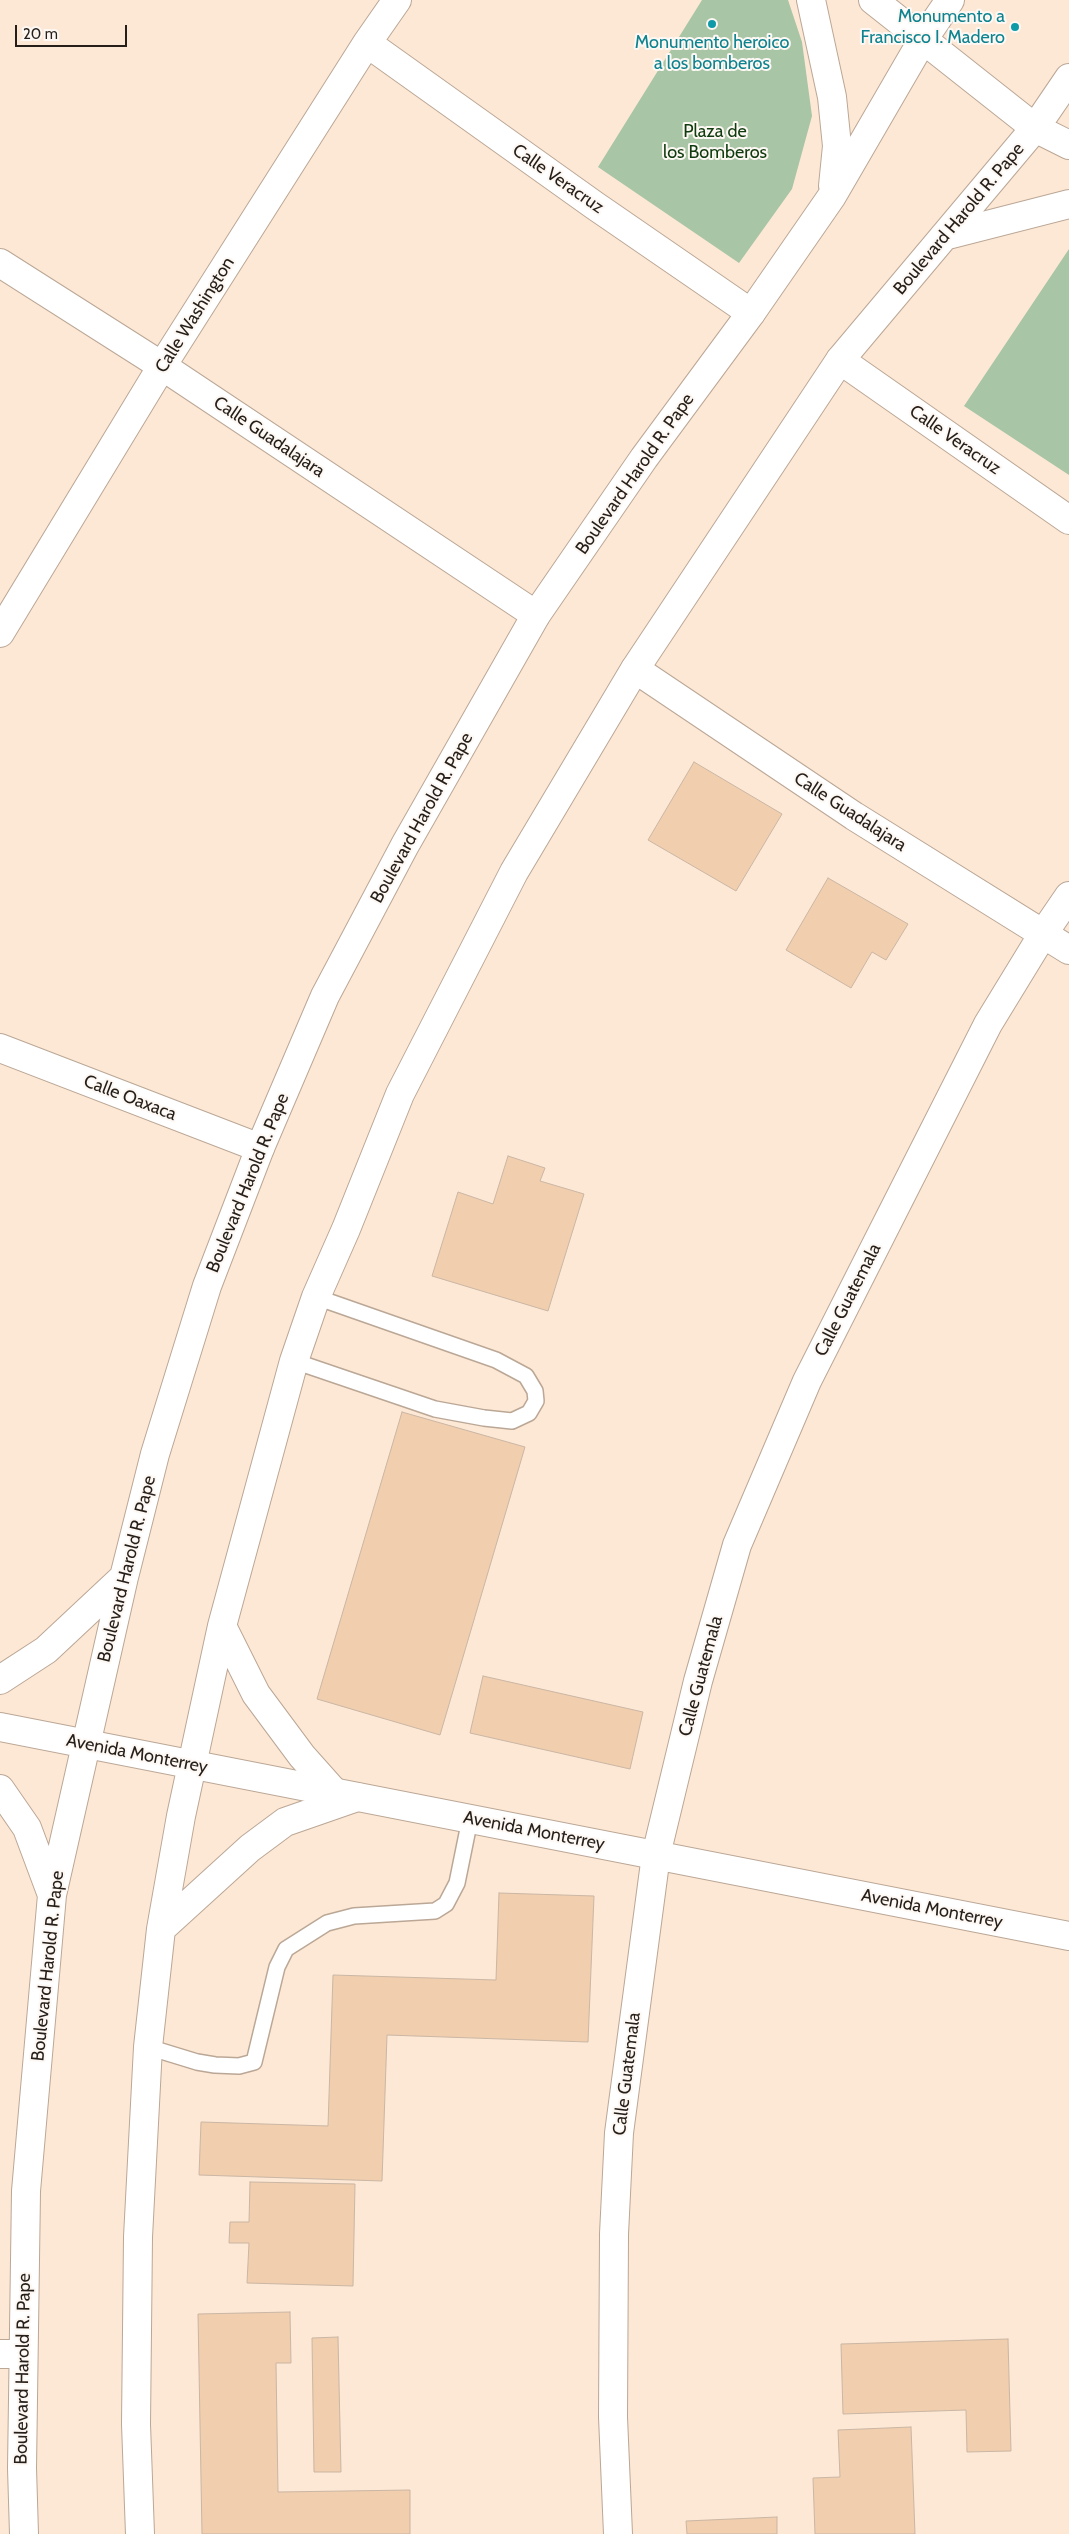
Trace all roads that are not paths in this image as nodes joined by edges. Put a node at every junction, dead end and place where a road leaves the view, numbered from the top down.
1 (397, 0) edge
2 (811, 0) edge
3 (873, 0) edge
4 (950, 0) edge
5 (922, 41) junction
6 (367, 43) junction
7 (1069, 78) edge
8 (1035, 128) junction
9 (1069, 145) edge
10 (832, 196) junction
11 (1069, 204) edge
12 (944, 236) junction
13 (0, 263) edge
14 (751, 313) junction
15 (840, 360) junction
16 (162, 366) junction
17 (1069, 520) edge
18 (536, 615) junction
19 (0, 633) edge
20 (635, 669) junction
21 (1069, 896) edge
22 (1043, 934) junction
23 (1069, 950) edge
24 (0, 1048) edge
25 (260, 1148) junction
26 (316, 1297) junction
27 (294, 1361) junction
28 (124, 1577) junction
29 (222, 1626) junction
30 (0, 1680) edge
31 (0, 1727) edge
32 (86, 1744) junction
33 (192, 1764) junction
34 (0, 1789) edge
35 (346, 1795) junction
36 (470, 1819) junction
37 (656, 1855) junction
38 (52, 1895) junction
39 (161, 1929) junction
40 (1069, 1936) edge
41 (148, 2047) junction
42 (11, 2354) edge
43 (24, 2534) edge
44 (140, 2534) edge
45 (618, 2534) edge

1 - 6 main road, Calle Washington
2 - 10 main road
3 - 5 main road
4 - 5 main road, Boulevard Harold R. Pape
5 - 8 main road
5 - 10 main road, Boulevard Harold R. Pape
6 - 14 main road, Calle Veracruz
6 - 16 main road, Calle Washington
7 - 8 main road, Boulevard Harold R. Pape
8 - 9 main road
8 - 12 main road, Boulevard Harold R. Pape
10 - 14 main road, Boulevard Harold R. Pape
11 - 12 main road
12 - 15 main road, Boulevard Harold R. Pape
13 - 16 main road, Calle Guadalajara
14 - 18 main road, Boulevard Harold R. Pape
15 - 17 main road, Calle Veracruz
15 - 20 main road, Boulevard Harold R. Pape
16 - 18 main road, Calle Guadalajara
16 - 19 main road, Calle Washington
18 - 25 main road, Boulevard Harold R. Pape
20 - 22 main road, Calle Guadalajara
20 - 26 main road, Boulevard Harold R. Pape
21 - 22 main road, Calle Guatemala
22 - 23 main road, Calle Guadalajara
22 - 37 main road, Calle Guatemala
24 - 25 main road, Calle Oaxaca
25 - 28 main road, Boulevard Harold R. Pape
26 - 27 main road, Boulevard Harold R. Pape
26 - 27 lane
27 - 29 main road, Boulevard Harold R. Pape
28 - 30 main road
28 - 32 main road, Boulevard Harold R. Pape
29 - 33 main road, Boulevard Harold R. Pape
29 - 35 main road
31 - 32 main road, Avenida Monterrey
32 - 33 main road, Avenida Monterrey
32 - 38 main road, Boulevard Harold R. Pape
33 - 35 main road, Avenida Monterrey
33 - 39 main road, Boulevard Harold R. Pape
34 - 38 main road
35 - 36 main road, Avenida Monterrey
35 - 39 main road
36 - 37 main road, Avenida Monterrey
36 - 41 lane
37 - 40 main road, Avenida Monterrey
37 - 45 main road, Calle Guatemala
38 - 42 main road, Boulevard Harold R. Pape
39 - 41 main road, Boulevard Harold R. Pape
41 - 44 main road, Boulevard Harold R. Pape
42 - 43 main road, Boulevard Harold R. Pape

